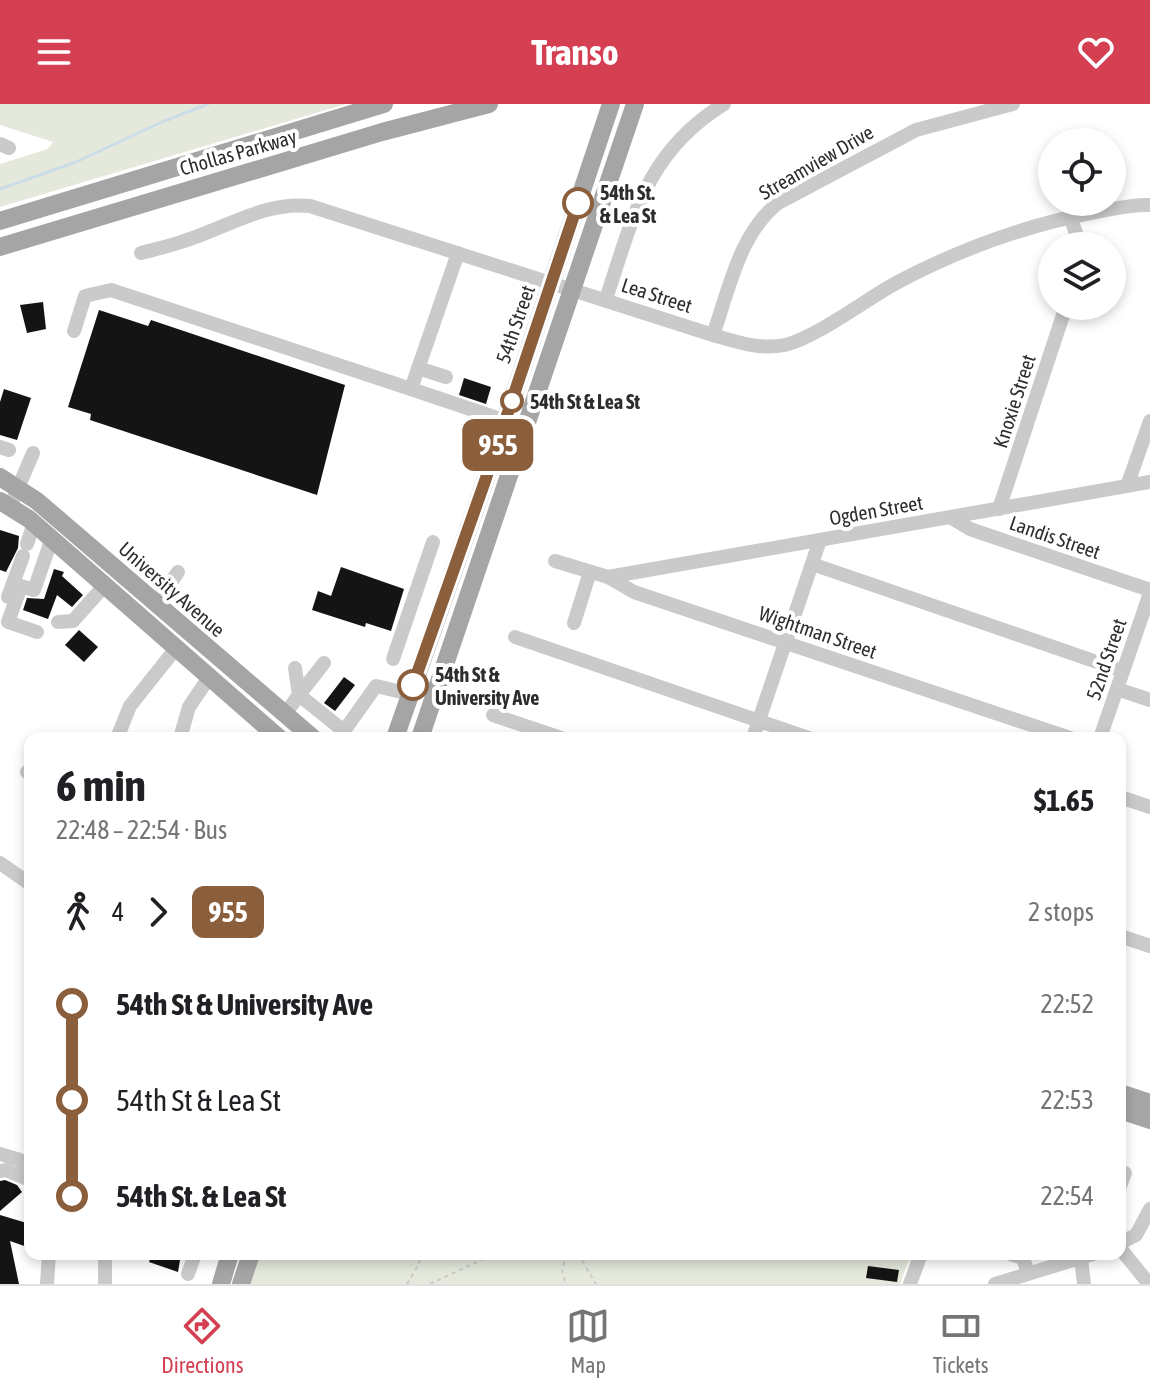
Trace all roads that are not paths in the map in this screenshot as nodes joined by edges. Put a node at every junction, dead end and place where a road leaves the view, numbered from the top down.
1 (384, 104) edge
2 (489, 104) edge
3 (635, 104) edge
4 (724, 104) edge
5 (1013, 104) edge
6 (610, 106) edge
7 (1150, 205) edge
8 (1070, 217) junction
9 (0, 221) edge
10 (1076, 232) edge
11 (0, 247) edge
12 (141, 253) dead end
13 (458, 253) junction
14 (552, 284) junction
15 (571, 289) junction
16 (606, 299) junction
17 (1061, 320) edge
18 (74, 331) dead end
19 (713, 335) junction
20 (418, 368) junction
21 (446, 377) dead end
22 (411, 389) junction
23 (506, 421) junction
24 (1150, 421) edge
25 (33, 453) dead end
26 (0, 477) edge
27 (1150, 482) edge
28 (1127, 486) junction
29 (18, 488) junction
30 (5, 504) edge
31 (999, 509) junction
32 (950, 517) junction
33 (34, 523) junction
34 (52, 538) junction
35 (820, 540) junction
36 (433, 542) dead end
37 (461, 551) junction
38 (555, 561) dead end
39 (812, 564) junction
40 (178, 572) dead end
41 (590, 572) junction
42 (608, 577) junction
43 (105, 585) junction
44 (1150, 592) edge
45 (467, 595) junction
46 (156, 604) junction
47 (0, 620) edge
48 (58, 622) dead end
49 (574, 623) dead end
50 (37, 632) dead end
51 (515, 637) dead end
52 (785, 642) junction
53 (177, 647) junction
54 (393, 659) dead end
55 (324, 663) dead end
56 (295, 668) dead end
57 (1123, 671) junction
58 (210, 676) junction
59 (1117, 689) junction
60 (410, 694) junction
61 (299, 695) junction
62 (1150, 700) edge
63 (285, 714) junction
64 (493, 715) dead end
65 (759, 721) junction
66 (119, 732) edge
67 (182, 732) edge
68 (272, 732) edge
69 (306, 732) edge
70 (339, 732) edge
71 (342, 732) edge
72 (397, 732) edge
73 (422, 732) edge
74 (543, 732) edge
75 (755, 732) edge
76 (791, 732) edge
77 (1052, 732) edge
78 (1102, 732) edge
79 (1126, 799) edge
80 (1150, 807) edge
81 (0, 863) edge
82 (24, 880) edge
83 (1126, 938) edge
84 (1150, 946) edge
85 (1126, 1095) edge
86 (1150, 1103) edge
87 (1126, 1112) edge
88 (1150, 1120) edge
89 (0, 1154) edge
90 (24, 1167) edge
91 (0, 1171) edge
92 (24, 1176) edge
93 (1150, 1209) edge
94 (1146, 1224) edge
95 (1126, 1242) edge
96 (1126, 1254) edge
97 (49, 1260) edge
98 (105, 1260) edge
99 (193, 1260) edge
100 (249, 1260) edge
101 (919, 1260) edge
102 (1024, 1260) edge
103 (1073, 1260) edge
104 (1087, 1260) edge
105 (226, 1268) edge
106 (1028, 1273) junction
107 (188, 1274) dead end
108 (47, 1284) edge
109 (105, 1284) edge
110 (213, 1284) edge
111 (241, 1284) edge
112 (910, 1284) edge
113 (995, 1284) edge
114 (1084, 1284) edge
115 (1149, 1284) edge

1 - 9 main road, Chollas Parkway
2 - 11 main road, Chollas Parkway
3 - 15 main road, 54th Street
4 - 16 street
5 - 19 street, Streamview Drive
6 - 14 main road, 54th Street
7 - 8 street, Lea Street
8 - 10 street
8 - 19 street, Lea Street
12 - 13 street, Lea Street
13 - 14 street, Lea Street
13 - 20 street
14 - 15 street, Lea Street
14 - 23 main road, 54th Street
15 - 16 street, Lea Street
15 - 45 main road, 54th Street
16 - 19 street, Lea Street
17 - 31 street, Knoxie Street
18 - 22 street
20 - 21 street
20 - 22 street
22 - 23 street
23 - 37 main road, 54th Street
24 - 28 street
25 - 29 street
26 - 29 main road, University Avenue
27 - 28 street, Ogden Street
28 - 31 street, Ogden Street
29 - 30 street
29 - 46 main road, University Avenue
30 - 33 main road, University Avenue
31 - 32 street, Ogden Street
32 - 35 street, Ogden Street
32 - 44 street, Landis Street
33 - 34 main road, University Avenue
33 - 47 street
34 - 43 main road, University Avenue
34 - 50 street
35 - 39 street
35 - 42 street, Ogden Street
36 - 54 street
37 - 45 main road
37 - 60 main road, 54th Street
38 - 41 street, Wightman Street
39 - 52 street
39 - 57 street
40 - 46 street
41 - 42 street, Wightman Street
41 - 49 street
42 - 52 street, Wightman Street
43 - 48 street
43 - 53 main road, University Avenue
44 - 57 street, 52nd Street
45 - 73 main road, 54th Street
46 - 63 main road, University Avenue
51 - 65 street
52 - 65 street
52 - 77 street, Wightman Street
53 - 58 main road, University Avenue
53 - 66 street
55 - 61 street
56 - 61 street
57 - 59 street, 52nd Street
58 - 67 street
58 - 68 main road, University Avenue
59 - 62 street
59 - 78 street, 52nd Street
60 - 71 street
60 - 72 main road, 54th Street
61 - 63 street
61 - 70 street
63 - 69 main road, University Avenue
64 - 74 street
65 - 75 street
65 - 76 street
79 - 80 street
81 - 82 street
83 - 84 street
85 - 86 main road
87 - 88 main road
89 - 90 street
91 - 92 street
93 - 94 street
94 - 95 street
96 - 115 street
97 - 108 street
98 - 109 street
99 - 107 street
100 - 111 main road
101 - 112 street
102 - 106 street
103 - 106 street
104 - 114 street
105 - 110 main road
106 - 113 street

